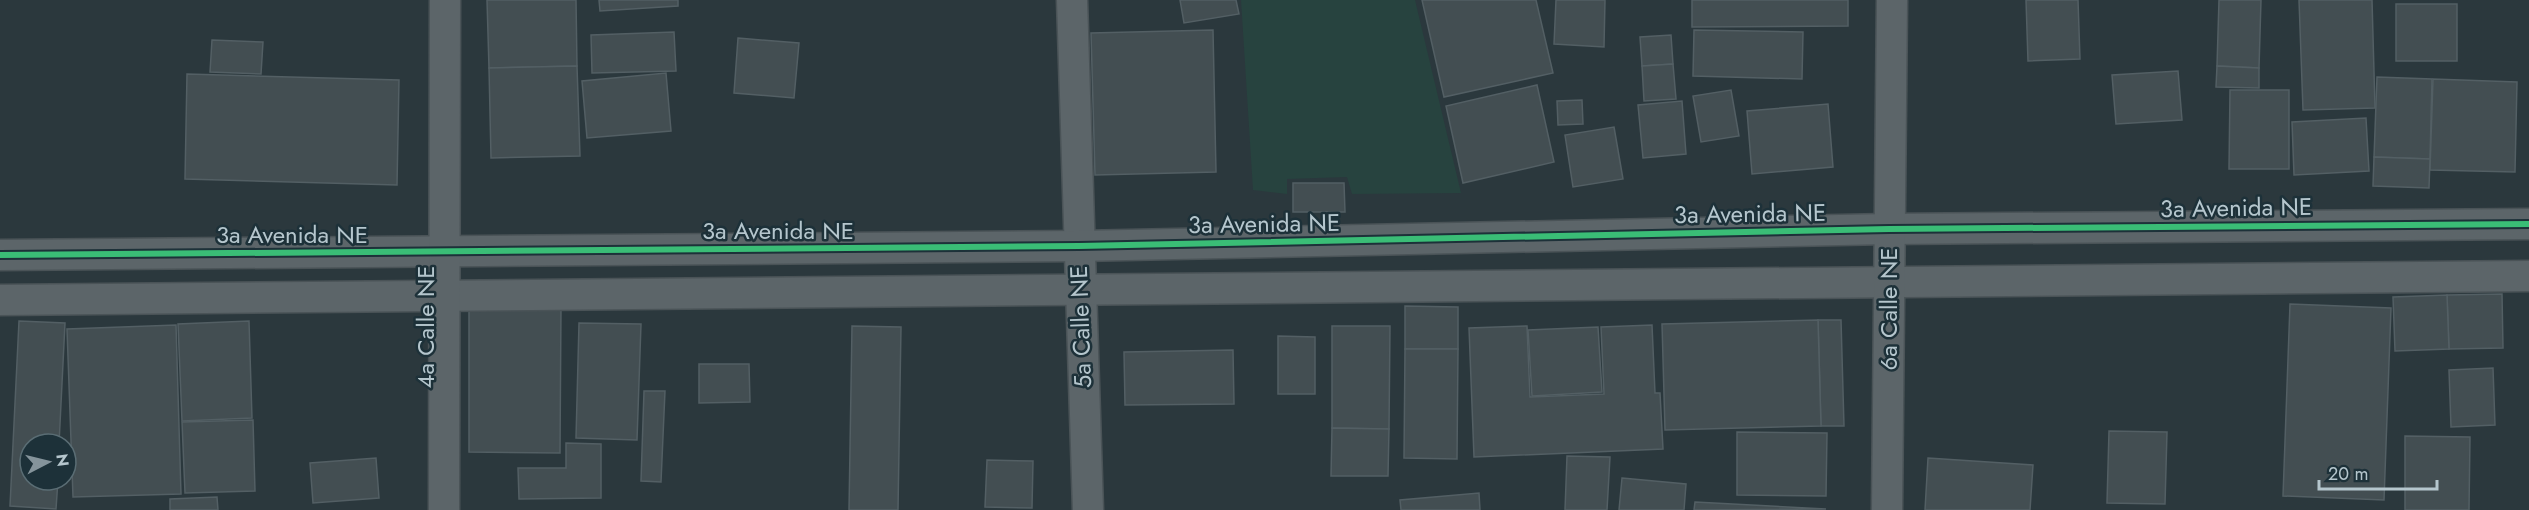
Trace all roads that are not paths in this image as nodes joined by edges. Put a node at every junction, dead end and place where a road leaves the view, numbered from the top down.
1 (445, 0) edge
2 (1072, 0) edge
3 (1892, 0) edge
4 (2529, 224) edge
5 (1889, 230) junction
6 (1079, 246) junction
7 (444, 251) junction
8 (0, 255) edge
9 (2529, 276) edge
10 (1890, 282) junction
11 (1080, 290) junction
12 (444, 296) junction
13 (0, 300) edge
14 (444, 510) edge
15 (1088, 510) edge
16 (1887, 510) edge

1 - 7 street, 4a Calle NE
2 - 6 street, 5a Calle NE
3 - 5 street, 6a Calle NE
4 - 5 street, 3a Avenida NE
5 - 6 street, 3a Avenida NE
5 - 10 street, 6a Calle NE
6 - 7 street, 3a Avenida NE
6 - 11 street, 5a Calle NE
7 - 8 street, 3a Avenida NE
7 - 12 street, 4a Calle NE
9 - 10 street
10 - 11 street
10 - 16 street, 6a Calle NE
11 - 12 street
11 - 15 street, 5a Calle NE
12 - 13 street
12 - 14 street, 4a Calle NE

